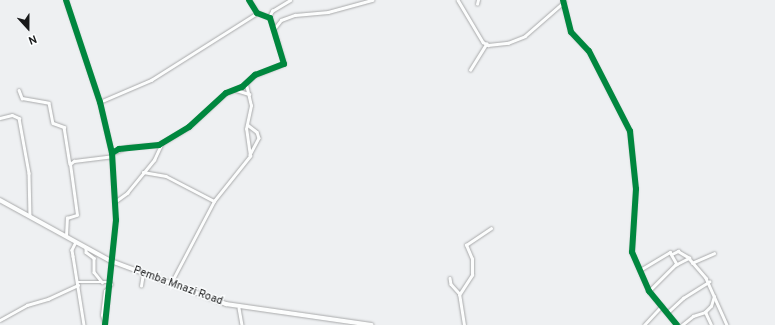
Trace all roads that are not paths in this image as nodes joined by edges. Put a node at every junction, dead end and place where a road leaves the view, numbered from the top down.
1 (66, 0) edge
2 (249, 0) edge
3 (290, 0) edge
4 (372, 0) edge
5 (458, 0) edge
6 (478, 0) edge
7 (563, 1) edge
8 (477, 4) dead end
9 (257, 13) junction
10 (269, 17) junction
11 (274, 29) junction
12 (486, 44) junction
13 (470, 70) dead end
14 (246, 84) junction
15 (19, 90) dead end
16 (236, 90) junction
17 (249, 94) junction
18 (100, 102) junction
19 (0, 118) edge
20 (247, 125) junction
21 (162, 143) junction
22 (112, 155) junction
23 (250, 155) junction
24 (70, 164) junction
25 (143, 172) junction
26 (0, 200) edge
27 (116, 201) junction
28 (214, 201) junction
29 (29, 216) junction
30 (491, 228) dead end
31 (66, 236) junction
32 (77, 242) junction
33 (86, 247) junction
34 (714, 253) dead end
35 (672, 254) junction
36 (688, 258) junction
37 (111, 261) junction
38 (692, 263) junction
39 (677, 264) junction
40 (640, 270) junction
41 (143, 273) junction
42 (450, 278) dead end
43 (102, 282) junction
44 (708, 282) junction
45 (111, 283) junction
46 (78, 284) junction
47 (170, 284) junction
48 (141, 286) dead end
49 (649, 291) junction
50 (459, 293) junction
51 (714, 296) junction
52 (662, 306) junction
53 (239, 308) junction
54 (706, 312) junction
55 (667, 313) junction
56 (0, 320) edge
57 (84, 325) edge
58 (105, 325) edge
59 (242, 325) edge
60 (371, 325) edge
61 (464, 325) edge
62 (644, 325) edge
63 (677, 325) edge
64 (682, 325) edge
65 (711, 325) edge
66 (727, 325) edge

1 - 18 street
2 - 9 street
3 - 10 street
4 - 11 street
5 - 12 street
6 - 8 street
7 - 12 street
7 - 40 street
9 - 10 street
9 - 18 street
10 - 11 street
11 - 14 street
12 - 13 street
14 - 16 street
14 - 17 street
15 - 24 street
16 - 17 street
16 - 21 street
17 - 20 street
18 - 22 street
19 - 29 street
20 - 23 street
20 - 23 street
21 - 22 street
21 - 25 street
22 - 24 street
22 - 27 street
23 - 28 street
24 - 31 street
25 - 27 street
25 - 28 street
26 - 29 main road, Pemba Mnazi Road
27 - 37 street
28 - 47 street
29 - 31 main road, Pemba Mnazi Road
30 - 50 street
31 - 32 main road, Pemba Mnazi Road
32 - 33 main road, Pemba Mnazi Road
32 - 46 street
33 - 37 main road, Pemba Mnazi Road
33 - 43 street
34 - 38 street
35 - 36 street
35 - 39 street
35 - 40 street
36 - 38 street
36 - 39 street
37 - 41 main road, Pemba Mnazi Road
37 - 45 street
38 - 44 street
39 - 49 street
40 - 49 street
41 - 47 main road, Pemba Mnazi Road
41 - 48 street
42 - 50 street
43 - 45 street
43 - 46 street
44 - 51 street
44 - 55 street
45 - 58 street
45 - 58 street
46 - 56 street
46 - 57 street
47 - 53 main road, Pemba Mnazi Road
49 - 52 street
50 - 61 street
51 - 54 street
51 - 66 street
52 - 55 street
52 - 62 street
53 - 59 street
53 - 60 main road, Pemba Mnazi Road
54 - 64 street
54 - 65 street
55 - 63 street

